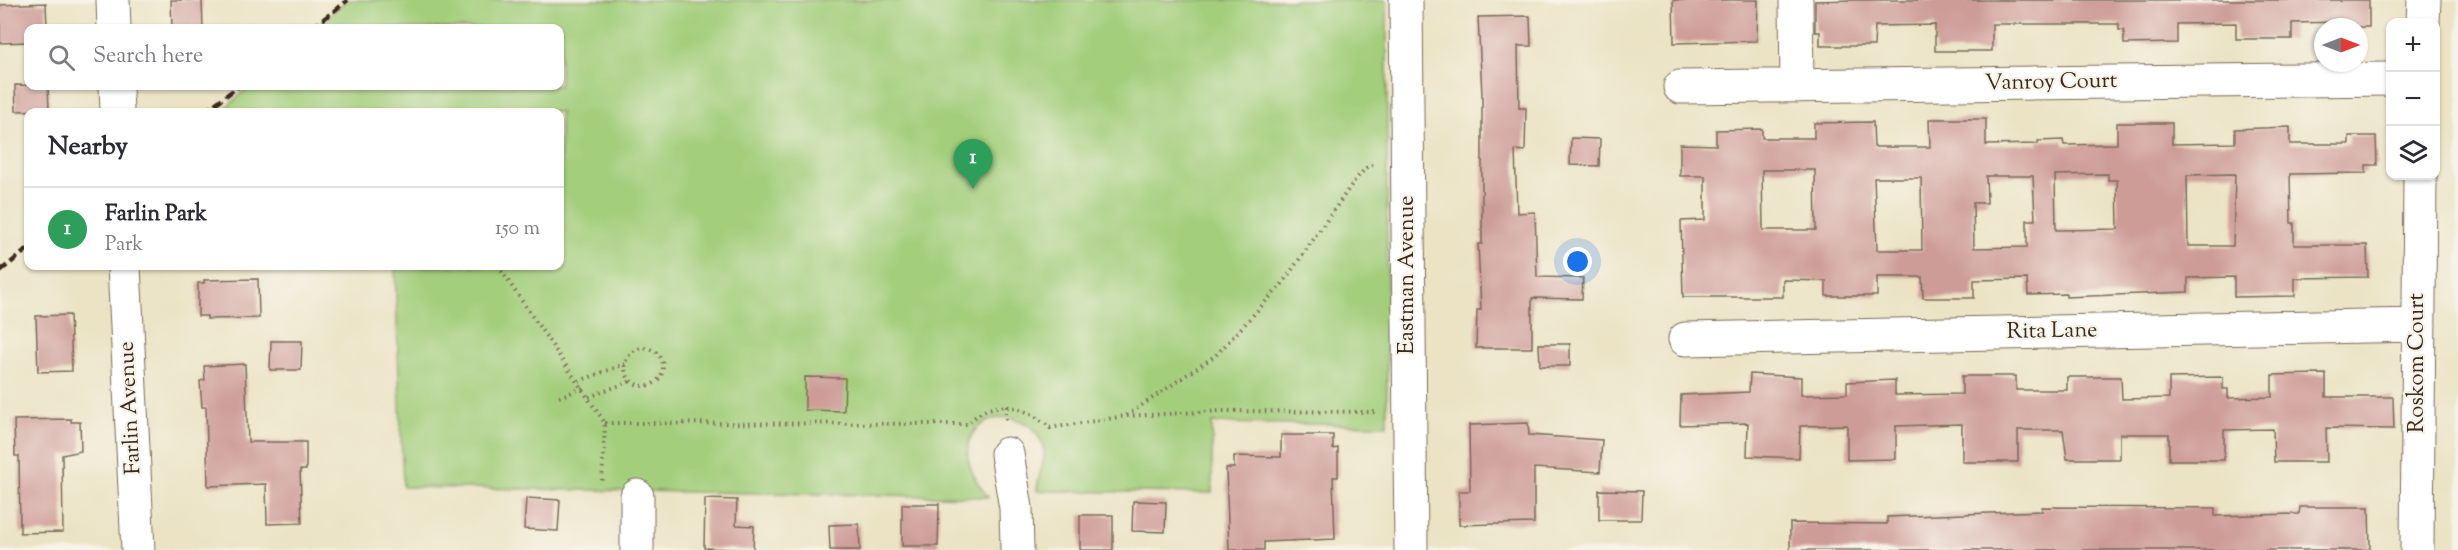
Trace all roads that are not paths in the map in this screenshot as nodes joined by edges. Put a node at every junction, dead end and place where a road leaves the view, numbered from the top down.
1 (113, 0) edge
2 (1406, 0) edge
3 (1796, 0) edge
4 (2424, 0) edge
5 (2423, 18) edge
6 (114, 24) edge
7 (2386, 79) edge
8 (1797, 86) junction
9 (1680, 87) dead end
10 (116, 90) edge
11 (117, 108) edge
12 (2420, 180) edge
13 (124, 270) edge
14 (2419, 325) junction
15 (1685, 339) dead end
16 (1007, 454) dead end
17 (638, 496) dead end
18 (138, 550) edge
19 (637, 550) edge
20 (1017, 550) edge
21 (1411, 550) edge
22 (2417, 550) edge

1 - 6 street
2 - 21 street, Eastman Avenue
3 - 8 street
4 - 5 street
7 - 8 street, Vanroy Court
8 - 9 street, Vanroy Court
10 - 11 street
12 - 14 street, Roskom Court
13 - 18 street, Farlin Avenue
14 - 15 street, Rita Lane
14 - 22 street, Roskom Court
16 - 20 street
17 - 19 street

